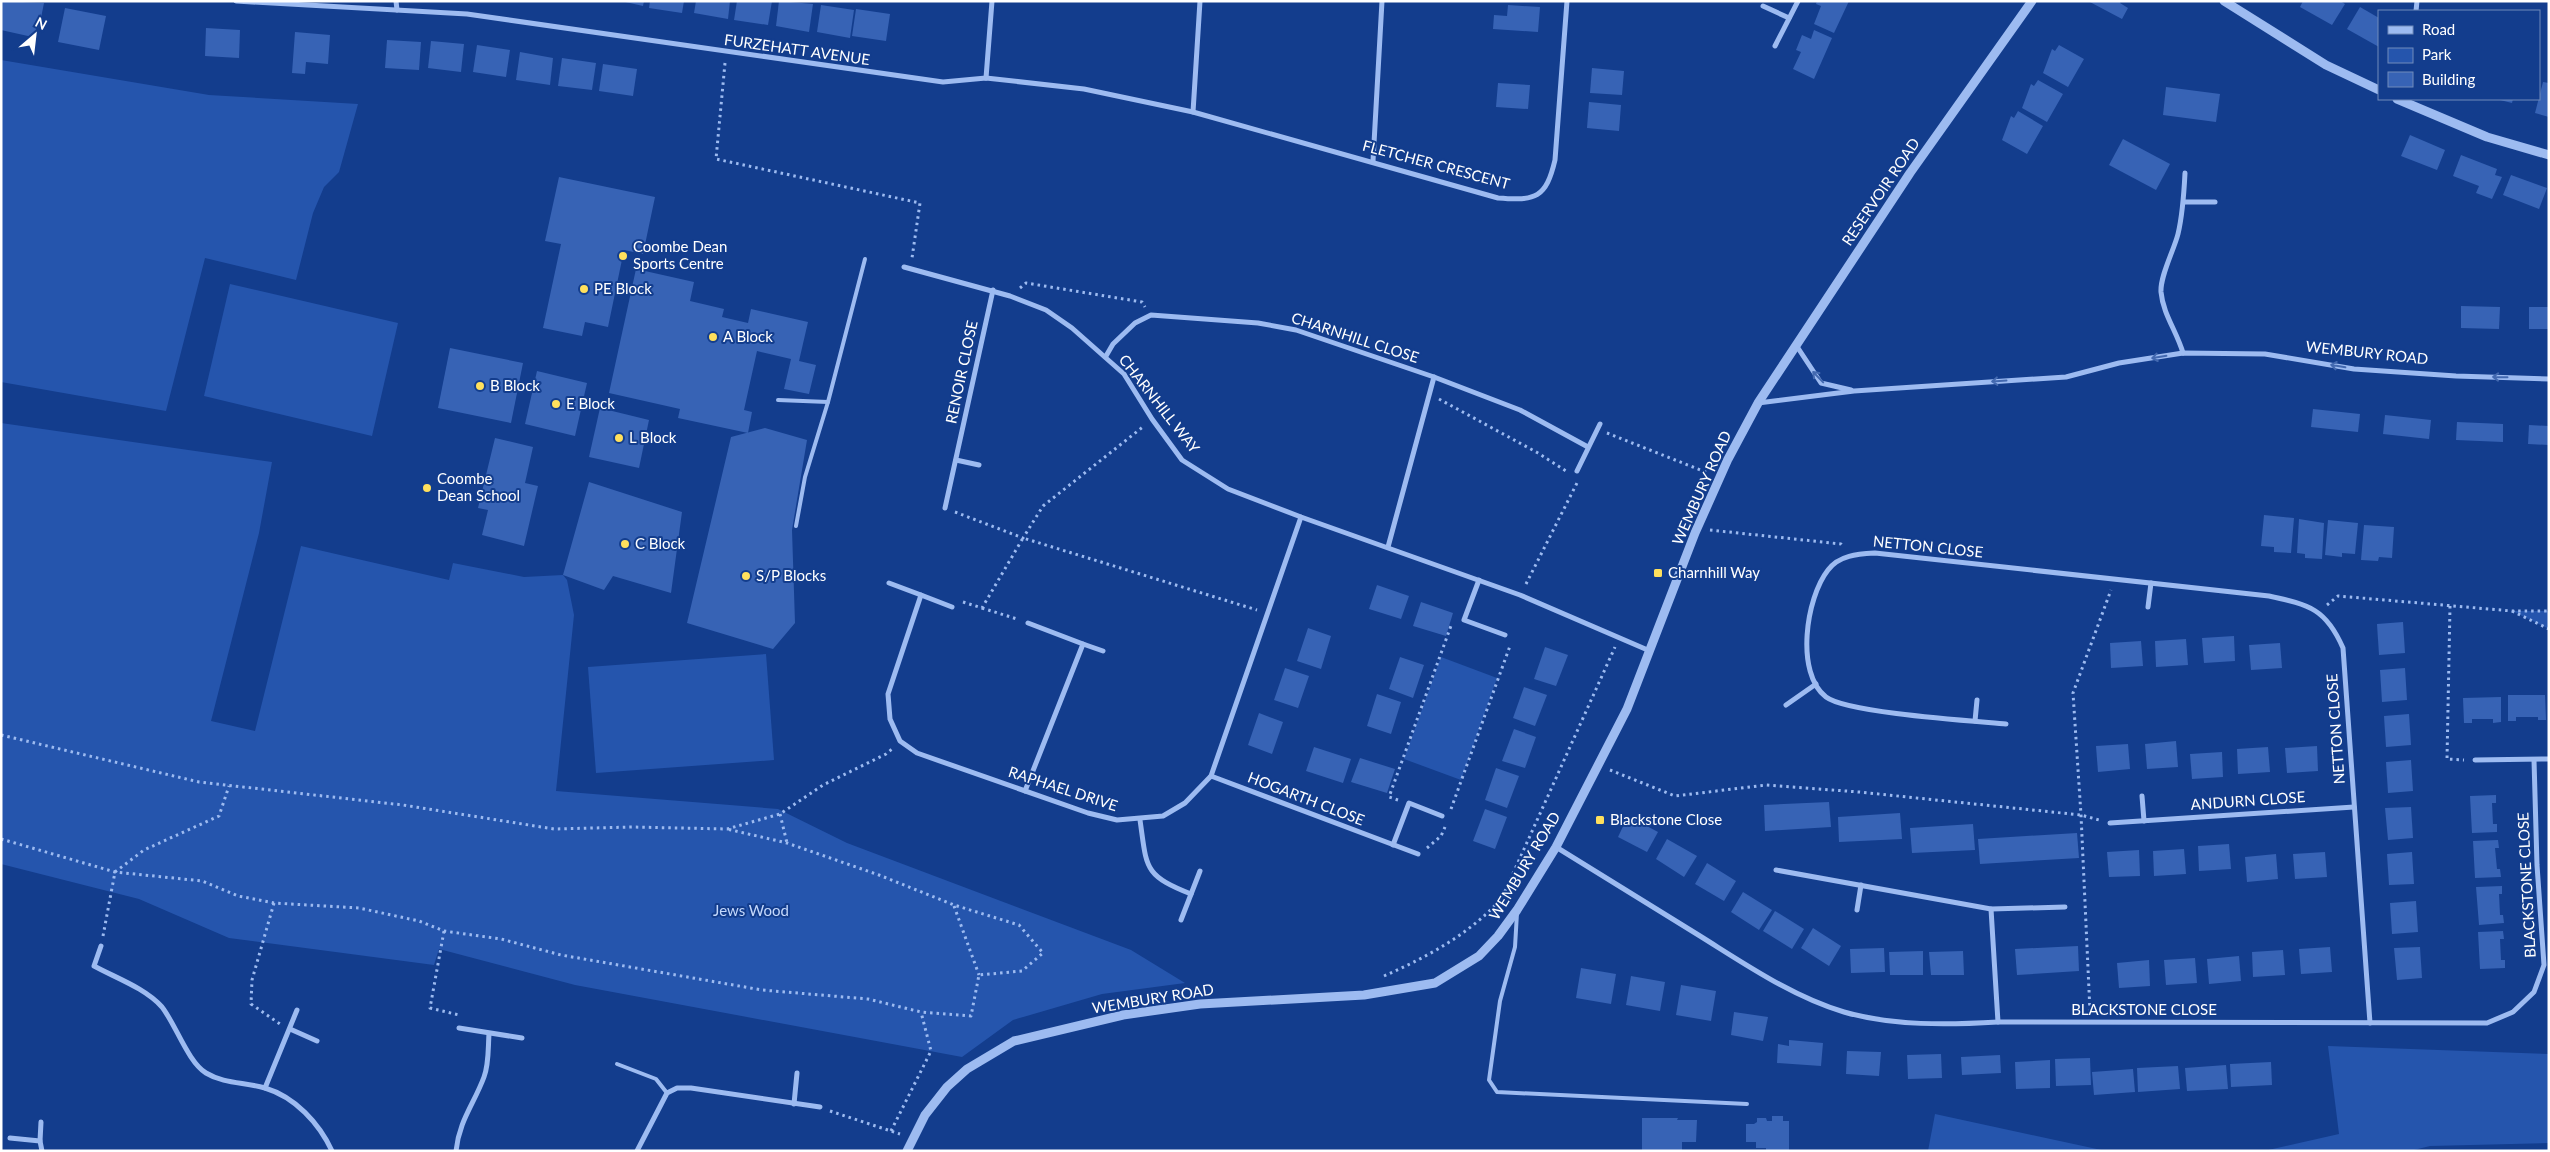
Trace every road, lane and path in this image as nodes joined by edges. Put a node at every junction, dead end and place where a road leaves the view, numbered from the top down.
1 (236, 1) edge
2 (396, 1) edge
3 (992, 1) edge
4 (1200, 1) edge
5 (1382, 1) edge
6 (1567, 1) edge
7 (1798, 1) edge
8 (2032, 1) edge
9 (2224, 1) edge
10 (253, 2) edge
11 (1763, 6) dead end
12 (396, 10) junction
13 (1789, 18) junction
14 (1776, 46) dead end
15 (726, 52) junction
16 (986, 78) junction
17 (2378, 90) edge
18 (2402, 100) edge
19 (1193, 112) junction
20 (2549, 155) edge
21 (1373, 161) junction
22 (2185, 173) dead end
23 (2184, 202) junction
24 (2215, 202) dead end
25 (865, 259) dead end
26 (907, 268) joint
27 (993, 290) junction
28 (1010, 296) junction
29 (1151, 315) junction
30 (1795, 344) junction
31 (2183, 353) junction
32 (1106, 356) junction
33 (1434, 376) junction
34 (2549, 378) edge
35 (1854, 391) junction
36 (1429, 394) junction
37 (778, 400) dead end
38 (828, 402) junction
39 (1758, 403) junction
40 (1152, 419) junction
41 (1598, 427) joint
42 (1588, 447) junction
43 (956, 460) junction
44 (979, 465) dead end
45 (1577, 471) dead end
46 (1720, 477) junction
47 (945, 508) joint
48 (1301, 517) junction
49 (796, 526) dead end
50 (1695, 533) junction
51 (1023, 538) junction
52 (1388, 547) junction
53 (1850, 554) junction
54 (1479, 580) junction
55 (2115, 580) junction
56 (889, 583) dead end
57 (2151, 583) junction
58 (921, 595) junction
59 (1520, 595) junction
60 (2450, 606) junction
61 (952, 607) joint
62 (2148, 607) dead end
63 (982, 608) junction
64 (2549, 610) edge
65 (2512, 611) junction
66 (2319, 612) junction
67 (1267, 613) junction
68 (1464, 620) junction
69 (1028, 623) joint
70 (2549, 629) edge
71 (1505, 635) joint
72 (1619, 637) junction
73 (1083, 644) junction
74 (1104, 651) dead end
75 (1650, 651) junction
76 (1816, 684) junction
77 (1976, 700) dead end
78 (1786, 705) dead end
79 (1975, 721) junction
80 (2006, 724) dead end
81 (1, 735) edge
82 (900, 741) junction
83 (2549, 759) edge
84 (2475, 760) joint
85 (2534, 760) junction
86 (1598, 765) junction
87 (1211, 776) junction
88 (230, 786) junction
89 (1025, 791) junction
90 (2142, 796) dead end
91 (1409, 803) junction
92 (2354, 807) junction
93 (780, 814) junction
94 (2081, 815) junction
95 (1442, 816) dead end
96 (1140, 820) junction
97 (2144, 821) junction
98 (2110, 823) joint
99 (728, 829) junction
100 (1, 839) edge
101 (787, 843) junction
102 (1393, 845) junction
103 (1556, 847) junction
104 (1418, 854) joint
105 (1776, 870) dead end
106 (1200, 871) dead end
107 (115, 872) junction
108 (1861, 885) junction
109 (1191, 894) junction
110 (274, 902) junction
111 (954, 905) junction
112 (2065, 907) dead end
113 (1991, 909) junction
114 (1517, 910) junction
115 (1857, 910) dead end
116 (1181, 920) dead end
117 (444, 932) junction
118 (2546, 941) edge
119 (101, 946) joint
120 (979, 975) junction
121 (1373, 993) junction
122 (297, 1010) dead end
123 (921, 1012) junction
124 (1998, 1022) junction
125 (2091, 1022) junction
126 (2370, 1024) junction
127 (459, 1028) joint
128 (290, 1029) junction
129 (490, 1034) junction
130 (522, 1038) dead end
131 (318, 1041) dead end
132 (617, 1064) dead end
133 (798, 1073) dead end
134 (265, 1088) junction
135 (667, 1093) junction
136 (794, 1104) junction
137 (1748, 1104) dead end
138 (820, 1107) joint
139 (41, 1122) dead end
140 (890, 1131) junction
141 (10, 1138) dead end
142 (913, 1138) junction
143 (40, 1141) junction
144 (42, 1151) edge
145 (332, 1151) edge
146 (456, 1151) edge
147 (637, 1151) edge
148 (907, 1151) edge

1 - 10 street, FURZEHATT AVENUE
2 - 12 street
3 - 16 street
4 - 19 street
5 - 21 street
6 - 21 street, FLETCHER CRESCENT
7 - 13 street
8 - 30 street, RESERVOIR ROAD
9 - 17 street
10 - 12 street, FURZEHATT AVENUE
11 - 13 street
12 - 15 street, FURZEHATT AVENUE
13 - 14 street
15 - 16 street, FURZEHATT AVENUE
15 - 26 path
16 - 19 street, FURZEHATT AVENUE
18 - 20 street
19 - 21 street, FLETCHER CRESCENT
22 - 23 street
23 - 24 street
23 - 31 street
25 - 38 lane
26 - 27 street, CHARNHILL WAY
27 - 28 street, CHARNHILL WAY
27 - 43 street, RENOIR CLOSE
28 - 29 path
28 - 32 street, CHARNHILL WAY
29 - 32 street
29 - 33 street, CHARNHILL CLOSE
35 -> 30 street, WEMBURY ROAD
30 - 39 street, RESERVOIR ROAD
34 -> 31 street, WEMBURY ROAD
31 -> 35 street, WEMBURY ROAD
32 - 40 street, CHARNHILL WAY
33 - 36 street, CHARNHILL CLOSE
33 - 42 street, CHARNHILL CLOSE
35 - 39 street, WEMBURY ROAD
36 - 52 street, CHARNHILL CLOSE
36 - 59 path
37 - 38 lane
38 - 49 lane
39 - 46 street, WEMBURY ROAD
40 - 48 street, CHARNHILL WAY
40 - 51 path
41 - 42 street
41 - 46 path
42 - 45 street
43 - 44 street
43 - 47 street, RENOIR CLOSE
46 - 50 street, WEMBURY ROAD
47 - 51 path
48 - 52 street, CHARNHILL WAY
48 - 67 street, RAPHAEL DRIVE
50 - 53 path
50 - 75 street, WEMBURY ROAD
51 - 63 path
51 - 67 path
52 - 54 street, CHARNHILL WAY
53 - 55 street, NETTON CLOSE
53 - 76 street, NETTON CLOSE
54 - 59 street, CHARNHILL WAY
54 - 68 street
55 - 57 street, NETTON CLOSE
55 - 94 path
56 - 58 street
57 - 62 street
57 - 66 street, NETTON CLOSE
58 - 61 street
58 - 82 street
59 - 72 street, CHARNHILL WAY
60 - 65 path
60 - 66 path
60 - 84 path
61 - 63 path
63 - 69 path
64 - 65 path
65 - 70 path
66 - 92 street, NETTON CLOSE
67 - 87 street, RAPHAEL DRIVE
68 - 71 street
68 - 91 path
69 - 73 street
71 - 104 path
72 - 75 street, CHARNHILL WAY
72 - 121 path
73 - 74 street
73 - 89 street
75 - 86 street, WEMBURY ROAD
76 - 78 street
76 - 79 street, NETTON CLOSE
77 - 79 street
79 - 80 street, NETTON CLOSE
81 - 88 path
82 - 89 street, RAPHAEL DRIVE
82 - 93 path
83 - 85 street
84 - 85 street
85 - 118 street, BLACKSTONE CLOSE
86 - 94 path
86 - 103 street, WEMBURY ROAD
87 - 96 street, RAPHAEL DRIVE
87 - 102 street, HOGARTH CLOSE
88 - 99 path
88 - 107 path
89 - 96 street, RAPHAEL DRIVE
90 - 97 street
91 - 95 street
91 - 102 street
92 - 97 street, ANDURN CLOSE
92 - 126 street, NETTON CLOSE
93 - 99 path
93 - 101 path
94 - 98 path
94 - 125 path
96 - 109 street
97 - 98 street, ANDURN CLOSE
99 - 101 path
100 - 107 path
101 - 111 path
102 - 104 street, HOGARTH CLOSE
103 - 114 street, WEMBURY ROAD
103 - 124 street, BLACKSTONE CLOSE
105 - 108 street
106 - 109 street
107 - 110 path
107 - 119 path
108 - 113 street
108 - 115 street
109 - 116 street
110 - 117 path
110 - 128 path
111 - 120 path
111 - 120 path
112 - 113 street
113 - 124 street
114 - 121 street, WEMBURY ROAD
114 - 137 lane
117 - 123 path
117 - 127 path
118 - 126 street, BLACKSTONE CLOSE
119 - 134 street
120 - 123 path
121 - 142 street, WEMBURY ROAD
122 - 128 street
123 - 140 path
124 - 125 street, BLACKSTONE CLOSE
125 - 126 street, BLACKSTONE CLOSE
127 - 129 street
128 - 131 street
128 - 134 street
129 - 130 street
129 - 146 street
132 - 135 lane
133 - 136 street
134 - 145 street
135 - 136 street
135 - 147 street
136 - 138 street
138 - 140 path
139 - 143 street
140 - 142 path
141 - 143 street
142 - 148 street, WEMBURY ROAD
143 - 144 street

